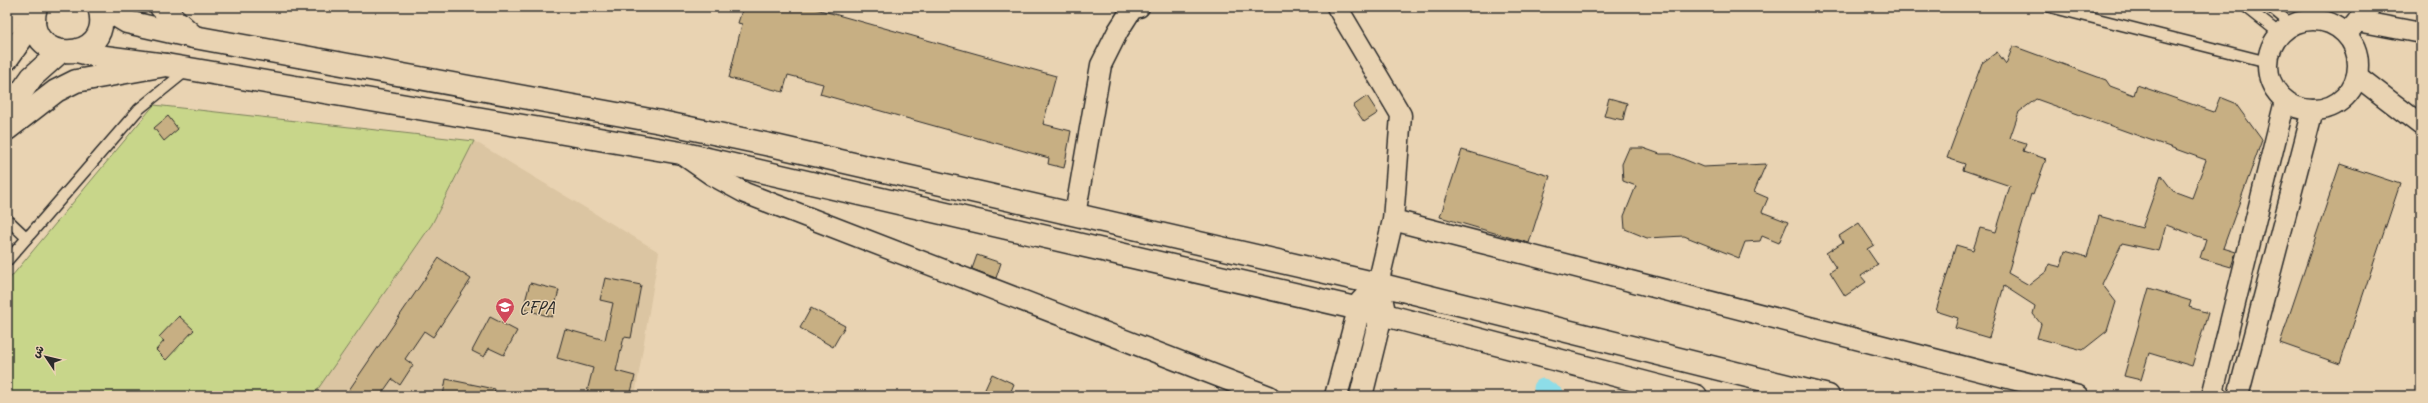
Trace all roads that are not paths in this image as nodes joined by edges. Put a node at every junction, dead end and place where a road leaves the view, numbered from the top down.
1 (99, 7) edge
2 (102, 7) edge
3 (161, 7) edge
4 (1139, 7) edge
5 (1337, 7) edge
6 (2050, 7) edge
7 (2246, 7) edge
8 (2270, 7) edge
9 (30, 12) edge
10 (2358, 21) edge
11 (7, 24) edge
12 (2286, 30) junction
13 (2421, 33) edge
14 (194, 37) junction
15 (69, 51) junction
16 (7, 59) edge
17 (2268, 62) junction
18 (166, 65) junction
19 (189, 69) junction
20 (2357, 76) junction
21 (2285, 101) junction
22 (2313, 110) junction
23 (7, 112) edge
24 (2421, 125) edge
25 (7, 129) edge
26 (681, 153) junction
27 (1075, 216) junction
28 (7, 219) edge
29 (1393, 220) junction
30 (26, 238) junction
31 (7, 261) edge
32 (1378, 284) junction
33 (1358, 310) junction
34 (1381, 314) junction
35 (1269, 396) edge
36 (1336, 396) edge
37 (1360, 396) edge
38 (1696, 396) edge
39 (1828, 396) edge
40 (2078, 396) edge
41 (2212, 396) edge
42 (2238, 396) edge

1 - 15 main road
2 - 14 main road
3 - 14 main road
4 - 27 street
5 - 29 street
6 - 17 lane
7 - 12 lane
8 - 12 lane
9 - 11 street
9 - 15 main road
9 - 16 main road
10 - 12 street
10 - 13 street
10 - 20 street
12 - 17 street
14 - 27 main road
15 - 18 main road
15 - 23 main road
17 - 21 street
18 - 19 main road
18 - 25 main road
19 - 26 main road
19 - 30 lane
20 - 22 street
20 - 24 street
21 - 22 street
21 - 41 street
22 - 42 street
26 - 33 main road
26 - 35 street
27 - 32 main road
28 - 30 lane
29 - 32 street
29 - 40 street
30 - 31 lane
32 - 33 main road
32 - 34 main road
32 - 39 main road
33 - 34 main road
33 - 36 main road
34 - 37 main road
34 - 38 main road

